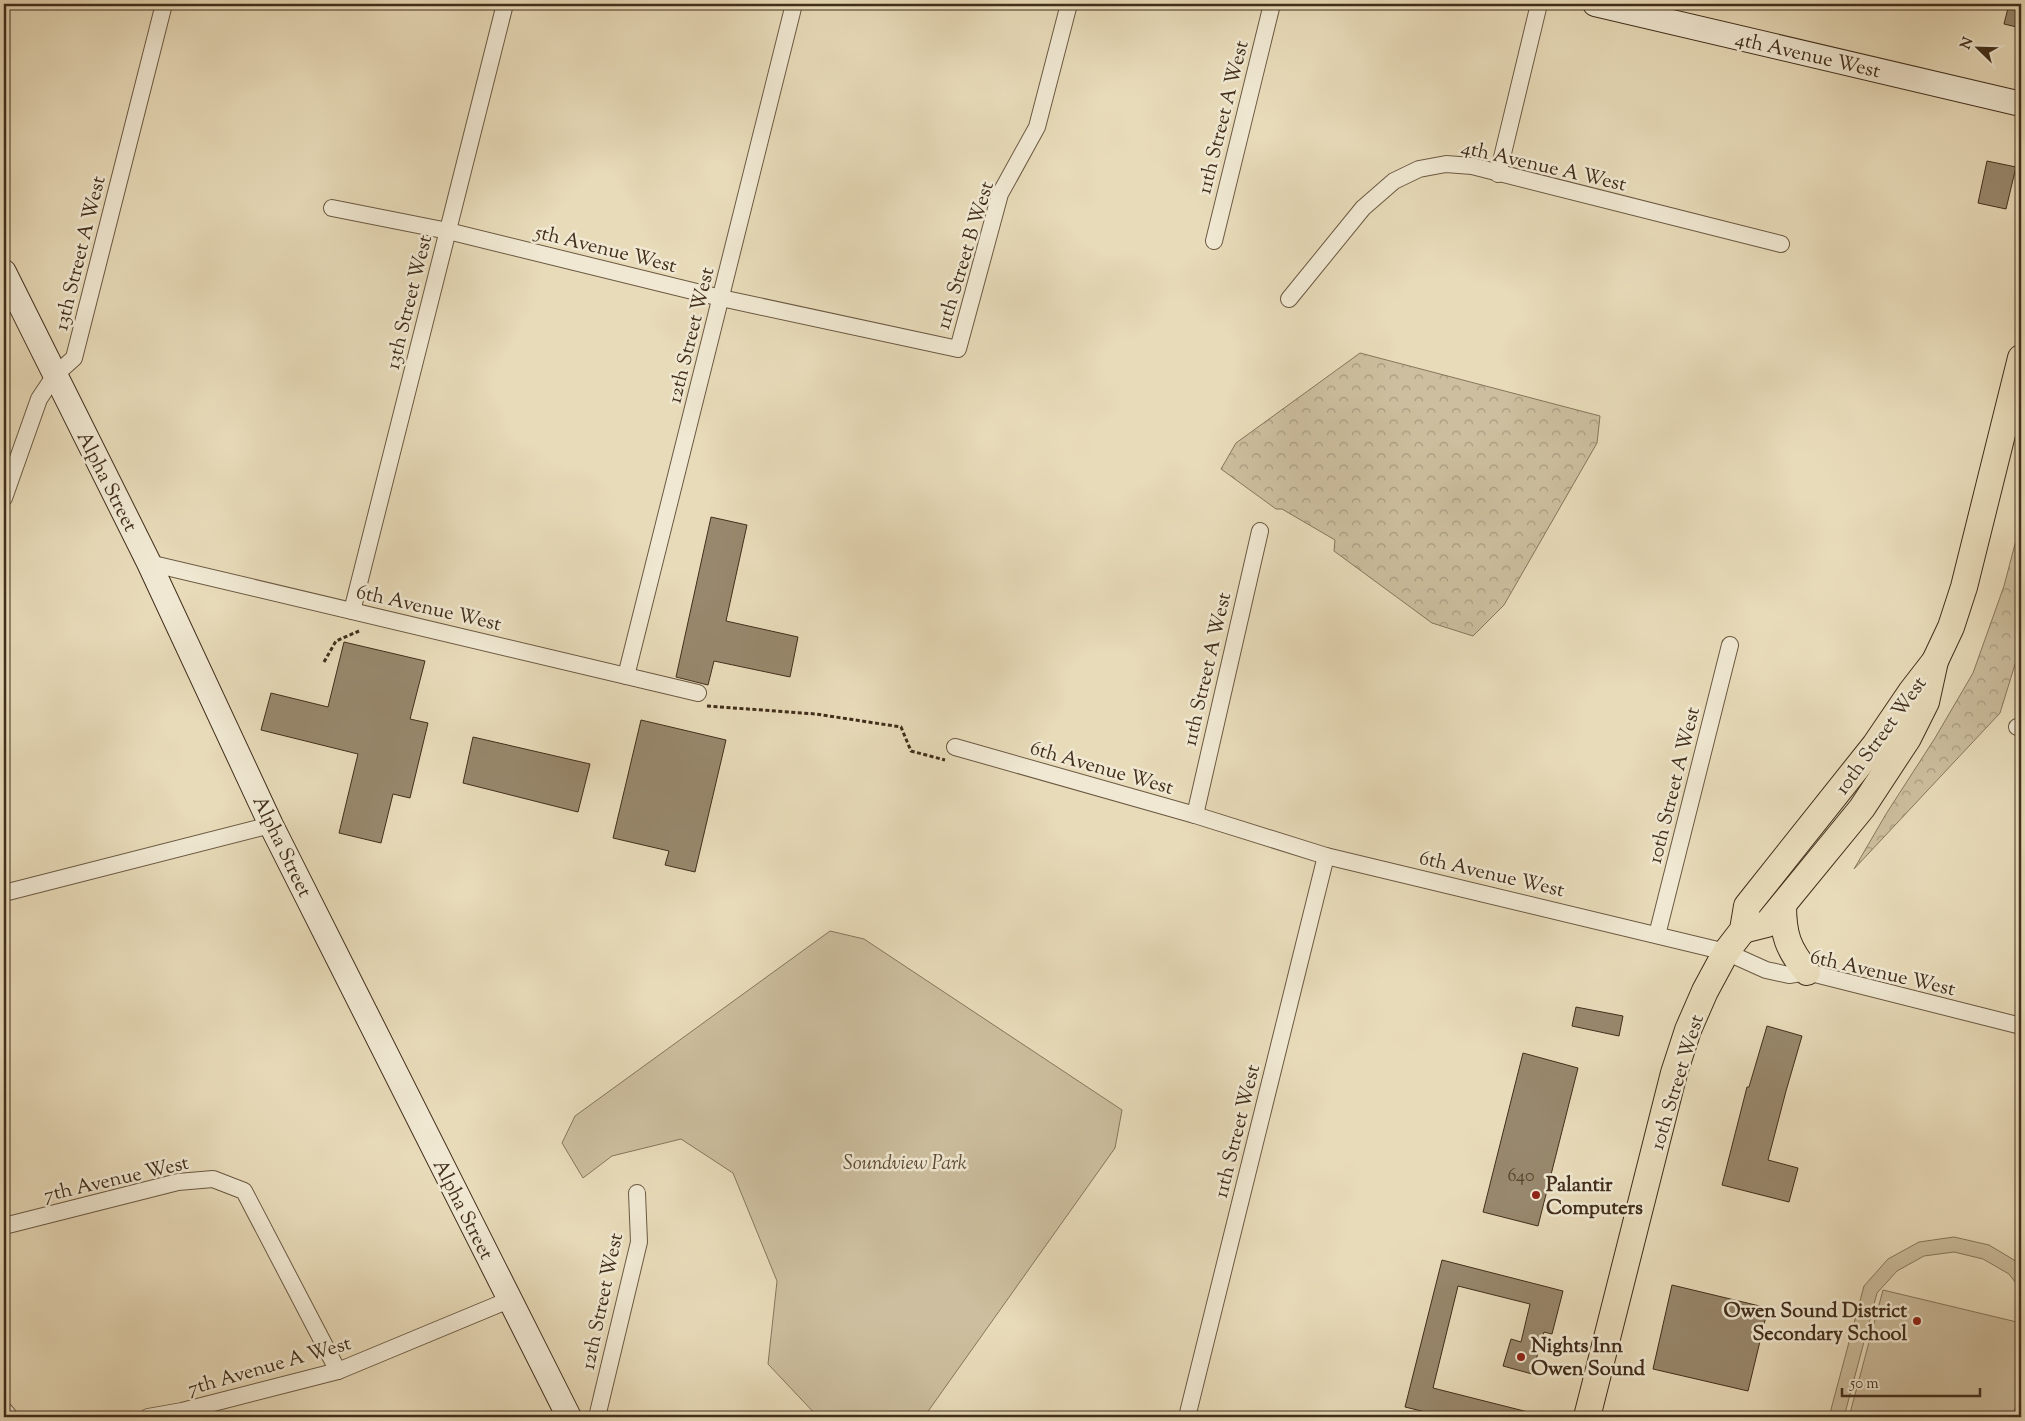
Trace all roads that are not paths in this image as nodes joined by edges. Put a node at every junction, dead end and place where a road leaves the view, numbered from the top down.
1 (164, 4) edge
2 (506, 4) edge
3 (794, 4) edge
4 (1068, 4) edge
5 (1272, 4) edge
6 (1540, 4) edge
7 (1595, 4) edge
8 (2021, 104) edge
9 (1498, 174) junction
10 (332, 208) dead end
11 (448, 231) junction
12 (1214, 241) dead end
13 (1781, 244) dead end
14 (4, 272) edge
15 (721, 298) junction
16 (1288, 299) dead end
17 (958, 349) joint
18 (2021, 358) edge
19 (55, 376) junction
20 (4, 498) edge
21 (1260, 531) dead end
22 (149, 563) junction
23 (352, 611) junction
24 (1730, 645) dead end
25 (1935, 661) junction
26 (626, 676) junction
27 (698, 693) road end
28 (955, 747) road end
29 (1195, 815) junction
30 (271, 825) junction
31 (1326, 856) junction
32 (4, 893) edge
33 (1783, 905) junction
34 (1744, 930) junction
35 (1657, 935) junction
36 (1726, 952) junction
37 (1808, 972) junction
38 (2021, 1026) edge
39 (637, 1193) dead end
40 (4, 1226) edge
41 (510, 1300) junction
42 (338, 1371) junction
43 (4, 1410) edge
44 (10, 1417) edge
45 (148, 1417) edge
46 (569, 1417) edge
47 (597, 1417) edge
48 (1188, 1417) edge
49 (1587, 1417) edge

1 - 19 street, 13th Street A West
2 - 11 street, 13th Street West
3 - 15 street, 12th Street West
4 - 17 street, 11th Street B West
5 - 12 street, 11th Street A West
6 - 9 street
7 - 8 street, 4th Avenue West
9 - 13 street, 4th Avenue A West
9 - 16 street, 4th Avenue A West
10 - 11 street, 5th Avenue West
11 - 15 street, 5th Avenue West
11 - 23 street, 13th Street West
14 - 19 street, Alpha Street
15 - 17 street, 5th Avenue West
15 - 26 street, 12th Street West
18 - 25 main road, 10th Street West
19 - 20 street, 13th Street A West
19 - 22 street, Alpha Street
21 - 29 street, 11th Street A West
22 - 23 street, 6th Avenue West
22 - 30 street, Alpha Street
23 - 26 street, 6th Avenue West
24 - 35 street, 10th Street A West
25 - 33 main road, 10th Street West
25 - 34 main road, 10th Street West
26 - 27 street, 6th Avenue West
28 - 29 street, 6th Avenue West
29 - 31 street, 6th Avenue West
30 - 32 street
30 - 41 street, Alpha Street
31 - 35 street, 6th Avenue West
31 - 48 street, 11th Street West
33 - 34 main road, 10th Street West
33 - 37 main road
34 - 36 main road, 10th Street West
35 - 36 street, 6th Avenue West
36 - 37 street, 6th Avenue West
36 - 49 main road, 10th Street West
37 - 38 street, 6th Avenue West
39 - 47 street, 12th Street West
40 - 42 street, 7th Avenue West
41 - 42 street, 7th Avenue A West
41 - 46 street, Alpha Street
42 - 45 street, 7th Avenue A West
43 - 44 street

